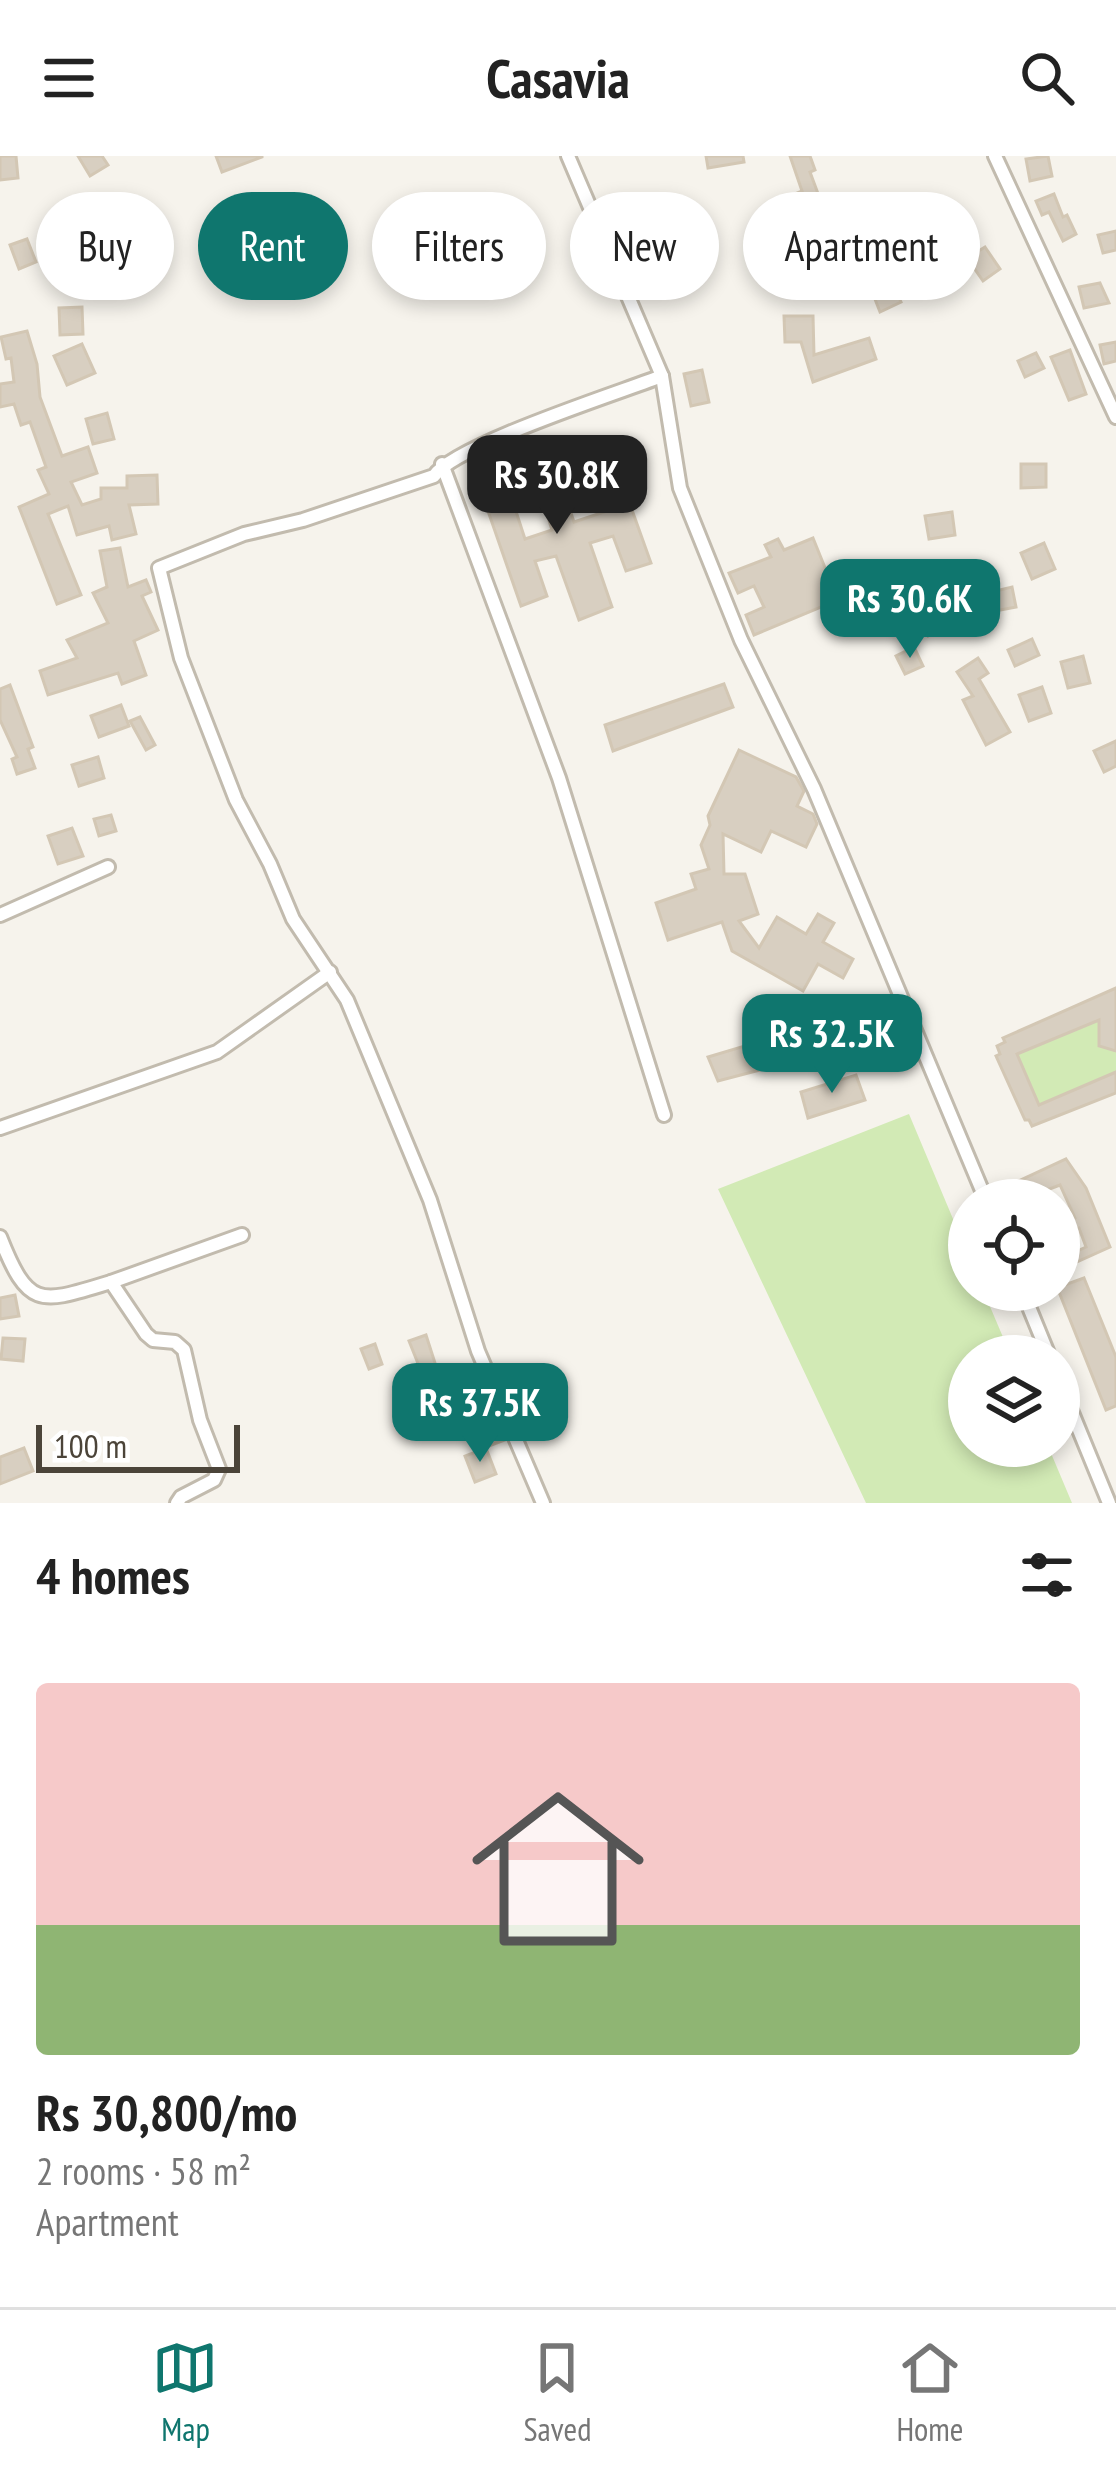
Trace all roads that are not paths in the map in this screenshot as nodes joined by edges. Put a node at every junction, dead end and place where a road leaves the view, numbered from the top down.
1 (568, 156) edge
2 (995, 156) edge
3 (662, 376) junction
4 (1116, 417) edge
5 (442, 464) junction
6 (108, 867) dead end
7 (0, 915) edge
8 (330, 972) junction
9 (664, 1115) dead end
10 (0, 1128) edge
11 (977, 1179) edge
12 (242, 1235) dead end
13 (0, 1237) edge
14 (111, 1282) junction
15 (1080, 1432) edge
16 (177, 1503) edge
17 (543, 1503) edge
18 (1109, 1503) edge

1 - 3 street
2 - 4 street
3 - 5 street
3 - 11 street
5 - 8 street
5 - 9 street
6 - 7 street
8 - 10 street
8 - 17 street
12 - 14 street
13 - 14 street
14 - 16 street
15 - 18 street

